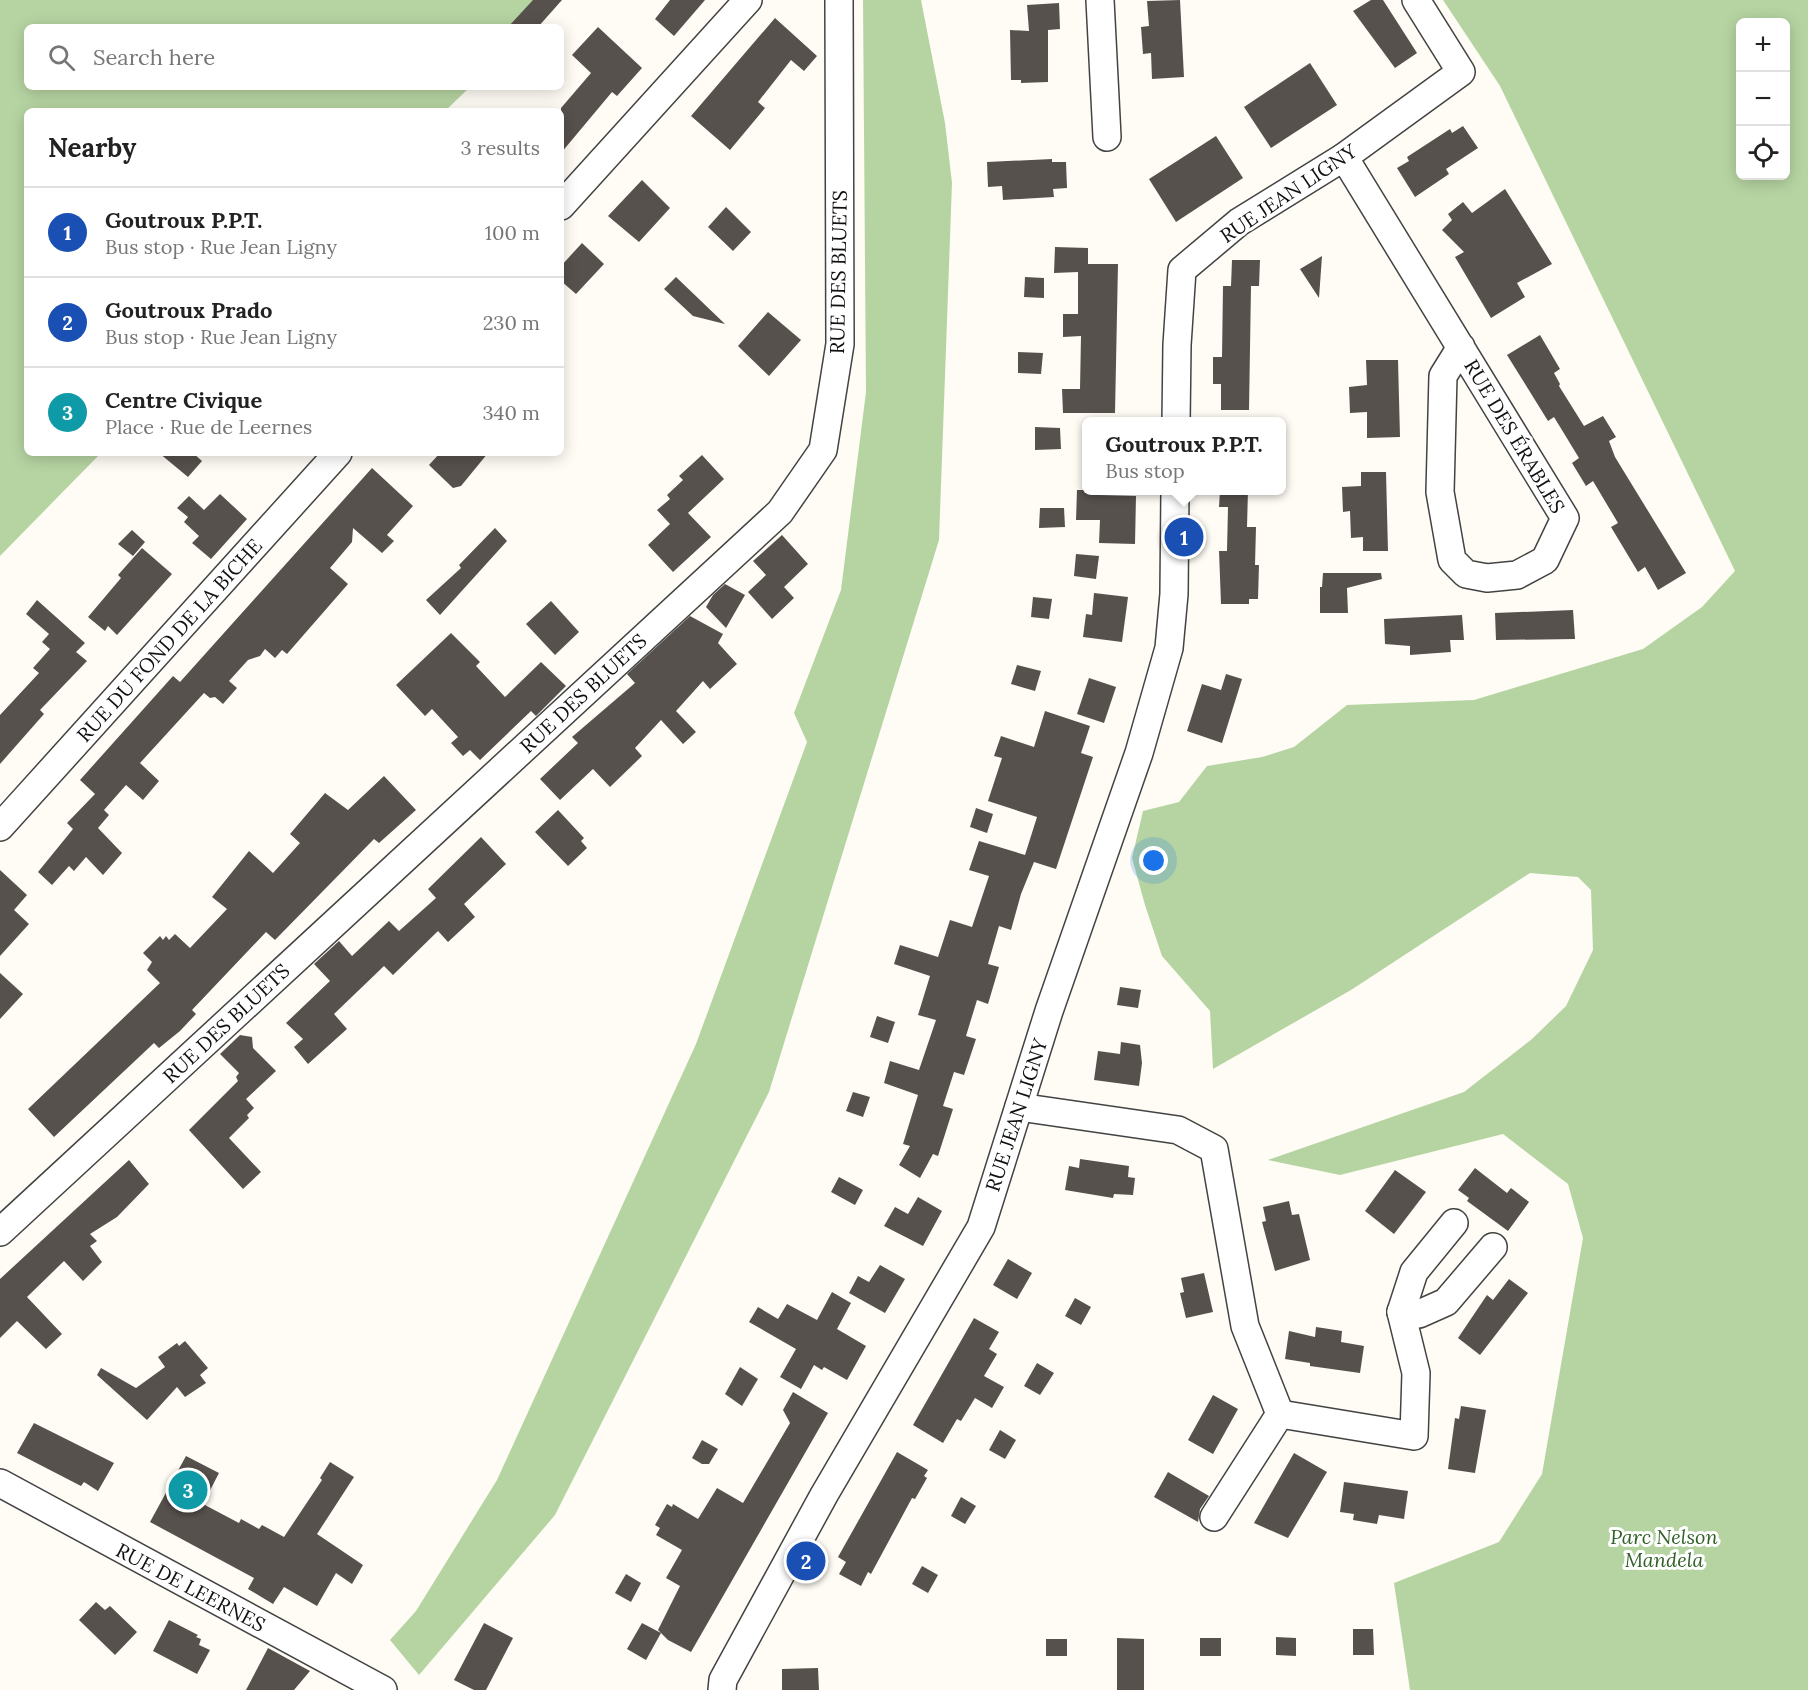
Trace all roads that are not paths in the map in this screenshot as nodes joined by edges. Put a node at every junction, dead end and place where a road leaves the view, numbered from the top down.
1 (748, 0) edge
2 (839, 0) edge
3 (1100, 0) edge
4 (1416, 0) edge
5 (1107, 137) dead end
6 (1344, 157) junction
7 (564, 203) edge
8 (1461, 347) junction
9 (1176, 417) edge
10 (335, 456) edge
11 (1175, 495) edge
12 (0, 827) edge
13 (1018, 1107) junction
14 (1454, 1223) dead end
15 (0, 1232) edge
16 (1493, 1247) dead end
17 (1401, 1312) junction
18 (1280, 1414) junction
19 (0, 1483) edge
20 (1214, 1517) dead end
21 (720, 1687) edge
22 (383, 1690) edge

1 - 7 street
2 - 15 street, RUE DES BLUETS
3 - 5 street
4 - 6 street, RUE JEAN LIGNY
6 - 8 street, RUE DES ÉRABLES
6 - 9 street, RUE JEAN LIGNY
8 - 8 street, RUE DES ÉRABLES
10 - 12 street, RUE DU FOND DE LA BICHE
11 - 13 street, RUE JEAN LIGNY
13 - 18 street
13 - 21 street, RUE JEAN LIGNY
14 - 17 street
16 - 17 street
17 - 18 street
18 - 20 street
19 - 22 street, RUE DE LEERNES

